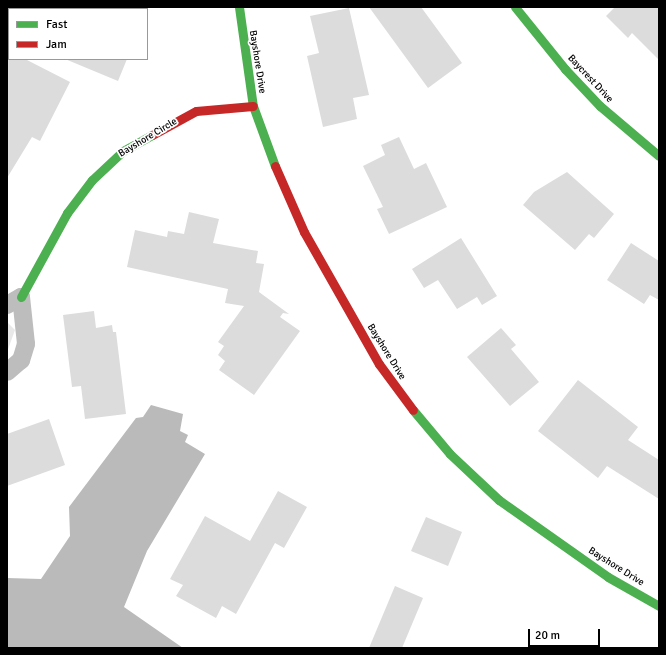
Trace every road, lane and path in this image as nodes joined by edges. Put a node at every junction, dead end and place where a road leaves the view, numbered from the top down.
1 (239, 7) edge
2 (515, 7) edge
3 (253, 106) junction
4 (659, 156) edge
5 (14, 301) edge
6 (7, 372) edge
7 (659, 606) edge

1 - 3 street, Bayshore Drive
2 - 4 street, Baycrest Drive
3 - 5 street, Bayshore Circle
3 - 7 street, Bayshore Drive
5 - 6 street, Bayshore Circle

